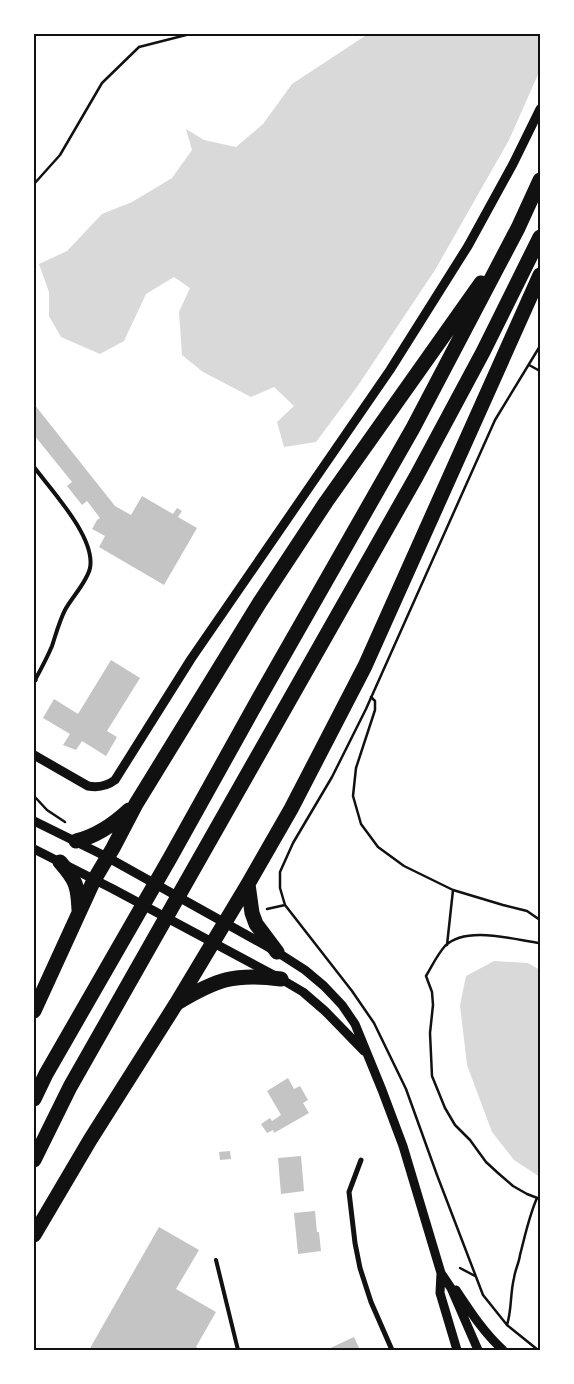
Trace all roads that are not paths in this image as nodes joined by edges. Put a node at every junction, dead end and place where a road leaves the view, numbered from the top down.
1 (540, 109) edge
2 (540, 180) edge
3 (518, 228) junction
4 (540, 237) edge
5 (540, 276) edge
6 (34, 467) edge
7 (34, 680) edge
8 (34, 755) edge
9 (136, 804) junction
10 (34, 821) edge
11 (76, 841) junction
12 (34, 849) edge
13 (107, 857) junction
14 (60, 862) junction
15 (94, 880) junction
16 (248, 884) junction
17 (79, 912) junction
18 (224, 922) junction
19 (212, 942) junction
20 (277, 952) junction
21 (281, 979) junction
22 (176, 1004) junction
23 (34, 1011) edge
24 (368, 1056) junction
25 (34, 1099) edge
26 (34, 1160) edge
27 (361, 1160) dead end
28 (34, 1235) edge
29 (436, 1257) junction
30 (216, 1260) dead end
31 (441, 1273) junction
32 (238, 1350) edge
33 (392, 1350) edge
34 (457, 1350) edge
35 (478, 1350) edge
36 (503, 1350) edge

1 - 8 street
2 - 3 highway
3 - 9 highway
3 - 25 highway
4 - 26 highway
5 - 16 highway
6 - 7 lane
9 - 11 highway
9 - 13 highway
10 - 11 street
11 - 13 street
12 - 14 street
13 - 15 highway
13 - 18 street
14 - 15 street
14 - 17 highway
15 - 17 highway
15 - 19 street
16 - 18 highway
16 - 20 highway
17 - 23 highway
18 - 19 highway
18 - 20 street
19 - 21 street
19 - 22 highway
20 - 24 street
21 - 22 highway
21 - 24 street
22 - 28 highway
24 - 29 street
27 - 33 street
29 - 31 street
29 - 36 street
30 - 32 lane
31 - 34 street
31 - 35 street

